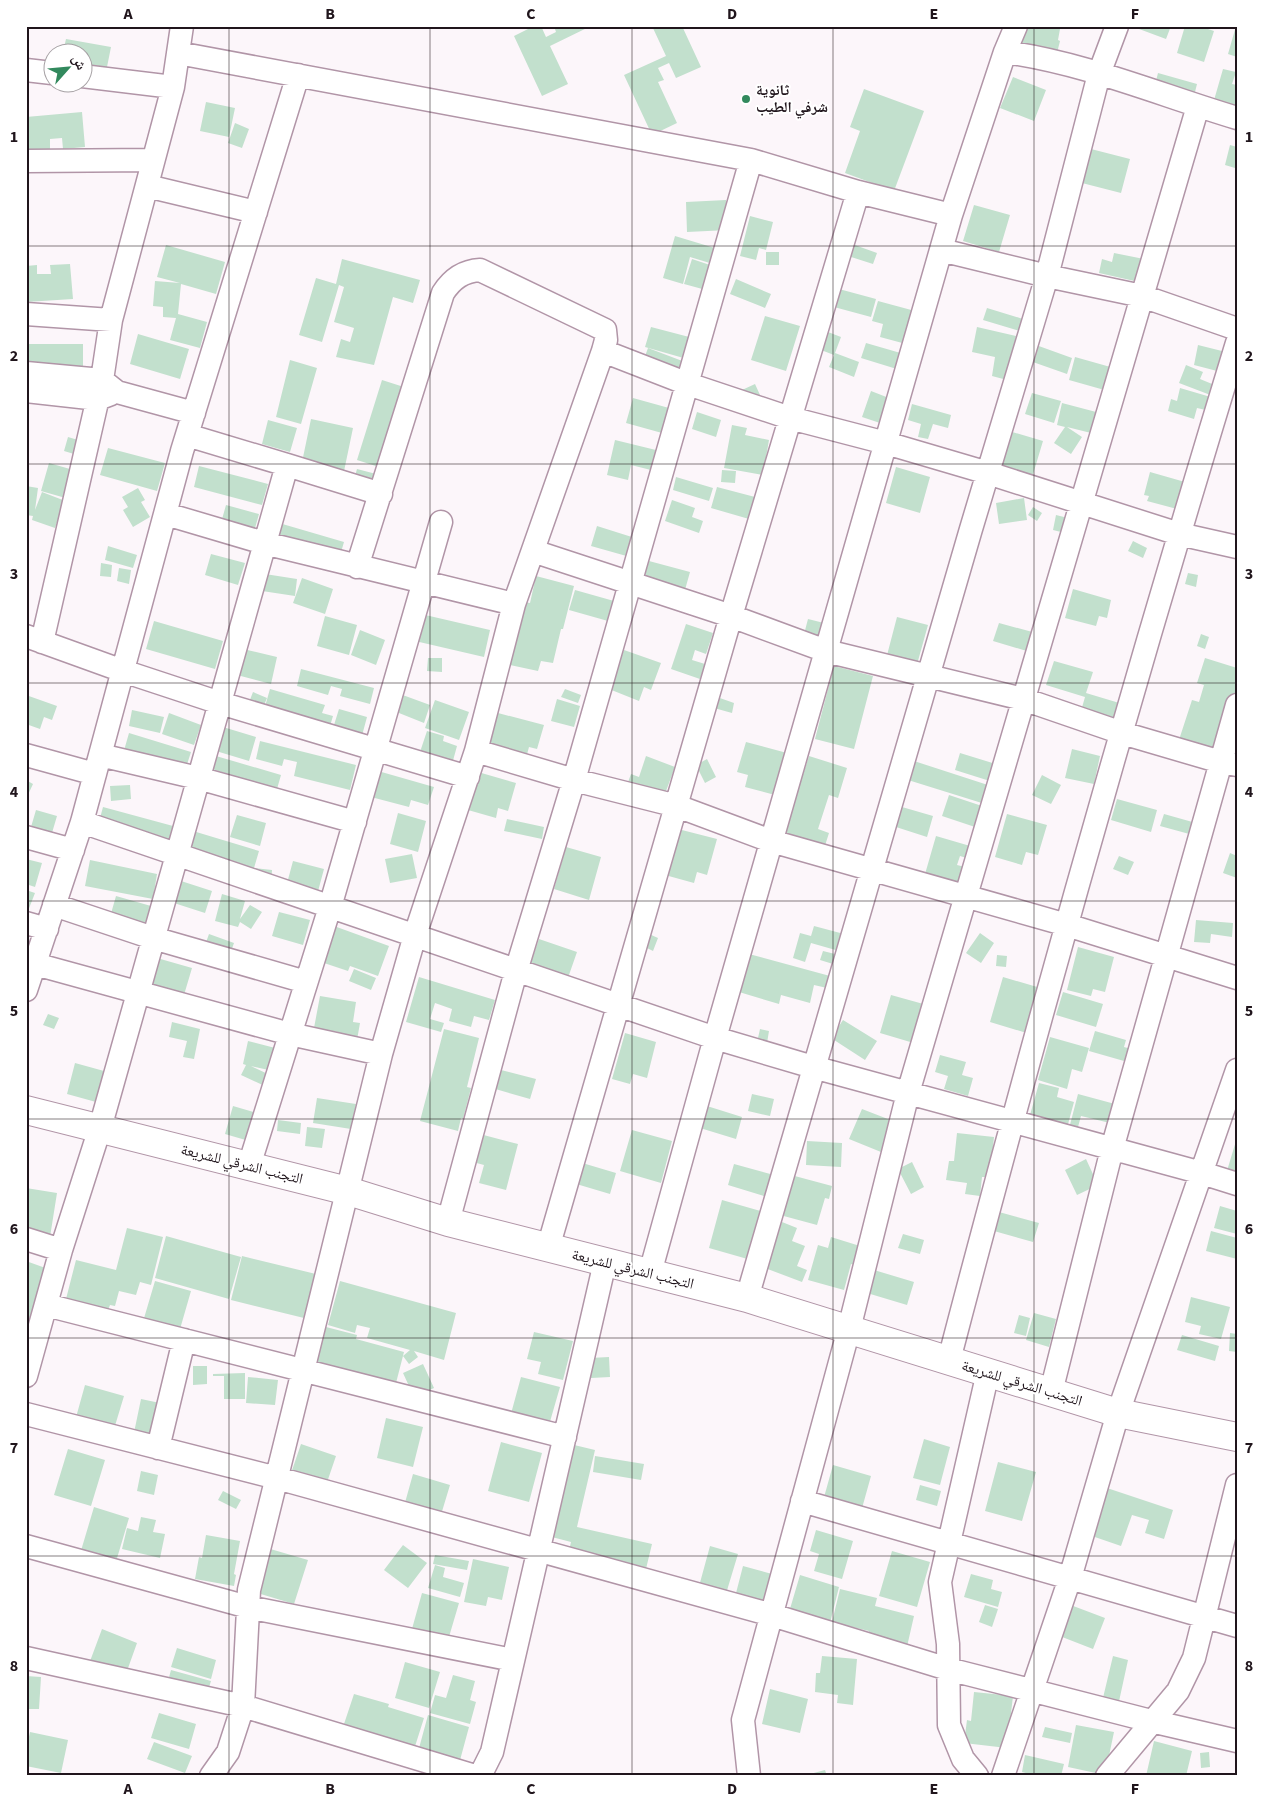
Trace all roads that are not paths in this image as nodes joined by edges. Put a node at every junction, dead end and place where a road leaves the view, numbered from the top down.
1 (182, 26) edge
2 (1016, 26) edge
3 (1117, 26) edge
4 (178, 52) junction
5 (1005, 52) junction
6 (26, 70) edge
7 (42, 72) edge
8 (1099, 74) junction
9 (298, 75) junction
10 (92, 77) edge
11 (173, 87) junction
12 (1198, 106) junction
13 (1237, 118) edge
14 (153, 160) junction
15 (751, 160) junction
16 (26, 161) edge
17 (146, 186) junction
18 (858, 192) junction
19 (256, 212) junction
20 (951, 216) junction
21 (941, 250) junction
22 (1046, 276) junction
23 (1142, 296) junction
24 (26, 314) edge
25 (111, 320) junction
26 (1237, 329) edge
27 (1237, 343) edge
28 (603, 351) junction
29 (26, 373) edge
30 (688, 384) junction
31 (106, 390) junction
32 (26, 391) edge
33 (194, 414) junction
34 (790, 418) junction
35 (187, 435) junction
36 (886, 443) junction
37 (287, 465) junction
38 (988, 473) junction
39 (381, 494) junction
40 (1081, 503) junction
41 (166, 514) junction
42 (441, 522) dead end
43 (1179, 534) junction
44 (264, 543) junction
45 (1237, 547) edge
46 (532, 551) junction
47 (357, 567) junction
48 (424, 582) junction
49 (630, 582) junction
50 (514, 604) junction
51 (731, 616) junction
52 (34, 639) edge
53 (826, 651) junction
54 (123, 671) junction
55 (928, 676) junction
56 (1023, 699) junction
57 (220, 703) junction
58 (1237, 705) edge
59 (1122, 733) junction
60 (375, 750) junction
61 (476, 751) junction
62 (26, 754) edge
63 (98, 764) junction
64 (1229, 764) edge
65 (468, 777) junction
66 (198, 778) junction
67 (574, 780) junction
68 (677, 806) junction
69 (82, 822) junction
70 (354, 822) junction
71 (26, 837) edge
72 (771, 841) junction
73 (73, 850) junction
74 (176, 854) junction
75 (871, 870) junction
76 (966, 896) junction
77 (54, 905) junction
78 (330, 907) junction
79 (1067, 925) junction
80 (36, 926) edge
81 (414, 935) junction
82 (153, 938) junction
83 (1166, 957) junction
84 (35, 964) junction
85 (516, 971) junction
86 (1237, 978) edge
87 (306, 982) junction
88 (26, 990) edge
89 (138, 992) junction
90 (619, 1006) junction
91 (290, 1034) junction
92 (715, 1038) junction
93 (381, 1054) junction
94 (813, 1067) junction
95 (1237, 1070) edge
96 (908, 1093) junction
97 (26, 1110) edge
98 (1012, 1121) junction
99 (100, 1128) junction
100 (1112, 1149) junction
101 (250, 1166) junction
102 (1202, 1173) junction
103 (1237, 1184) edge
104 (348, 1192) junction
105 (448, 1222) junction
106 (26, 1239) edge
107 (548, 1248) junction
108 (61, 1250) junction
109 (605, 1262) junction
110 (650, 1273) junction
111 (747, 1298) junction
112 (46, 1305) junction
113 (849, 1329) junction
114 (32, 1332) edge
115 (184, 1340) junction
116 (949, 1360) junction
117 (303, 1371) junction
118 (988, 1372) junction
119 (26, 1376) edge
120 (1051, 1392) junction
121 (1118, 1413) junction
122 (26, 1414) edge
123 (1237, 1437) edge
124 (565, 1438) junction
125 (158, 1448) junction
126 (277, 1478) junction
127 (1237, 1485) edge
128 (802, 1501) junction
129 (949, 1542) junction
130 (26, 1546) edge
131 (539, 1550) junction
132 (1070, 1578) junction
133 (248, 1607) junction
134 (772, 1615) junction
135 (1204, 1618) junction
136 (1237, 1626) edge
137 (26, 1658) edge
138 (513, 1660) junction
139 (948, 1669) junction
140 (1032, 1690) junction
141 (244, 1706) junction
142 (1151, 1721) junction
143 (1237, 1740) edge
144 (211, 1776) edge
145 (476, 1776) edge
146 (480, 1776) edge
147 (749, 1776) edge
148 (977, 1776) edge
149 (1003, 1776) edge
150 (1107, 1776) edge

1 - 4 street
2 - 5 street
3 - 8 street
4 - 9 street
4 - 11 street
5 - 8 street
5 - 20 street
6 - 7 street
8 - 12 street
8 - 22 street
9 - 15 street
9 - 19 street
10 - 11 street
11 - 14 street
12 - 13 street
12 - 23 street
14 - 16 street
14 - 17 street
15 - 18 street
15 - 30 street
17 - 19 street
17 - 25 street
18 - 20 street
18 - 34 street
19 - 33 street
20 - 21 street
21 - 22 street
21 - 36 street
22 - 23 street
22 - 38 street
23 - 26 street
23 - 40 street
24 - 25 street
25 - 31 street
27 - 43 street
28 - 30 street
28 - 39 street
28 - 46 street
29 - 31 street
30 - 34 street
30 - 49 street
31 - 32 street
31 - 33 street
31 - 52 street
33 - 35 street
34 - 36 street
34 - 51 street
35 - 37 street
35 - 41 street
36 - 38 street
36 - 53 street
37 - 39 street
37 - 44 street
38 - 40 street
38 - 55 street
39 - 47 street
40 - 43 street
40 - 56 street
41 - 44 street
41 - 54 street
42 - 48 street
43 - 45 street
43 - 59 street
44 - 47 street
44 - 57 street
46 - 49 street
46 - 50 street
47 - 48 street
48 - 50 street
48 - 60 street
49 - 51 street
49 - 67 street
50 - 61 street
51 - 53 street
51 - 68 street
52 - 54 street
53 - 55 street
53 - 72 street
54 - 57 street
54 - 63 street
55 - 56 street
55 - 75 street
56 - 59 street
56 - 76 street
57 - 60 street
57 - 66 street
58 - 64 street
59 - 64 street
59 - 79 street
60 - 65 street
60 - 70 street
61 - 65 street
61 - 67 street
62 - 63 street
63 - 66 street
63 - 69 street
64 - 83 street
65 - 81 street
66 - 70 street
66 - 74 street
67 - 68 street
67 - 85 street
68 - 72 street
68 - 90 street
69 - 73 street
69 - 74 street
70 - 78 street
71 - 73 street
72 - 75 street
72 - 92 street
73 - 77 street
74 - 78 street
74 - 82 street
75 - 76 street
75 - 94 street
76 - 79 street
76 - 96 street
77 - 80 street
77 - 82 street
78 - 81 street
78 - 87 street
79 - 83 street
79 - 98 street
80 - 84 street
81 - 85 street
81 - 93 street
82 - 87 street
82 - 89 street
83 - 86 street
83 - 100 street
84 - 88 street
84 - 89 street
85 - 90 street
85 - 105 street
87 - 91 street
89 - 91 street
89 - 99 street
90 - 92 street
90 - 107 street
91 - 93 street
91 - 101 street
92 - 94 street
92 - 110 street
93 - 104 street
94 - 96 street
94 - 111 street
95 - 102 street
96 - 98 street
96 - 113 street
97 - 99 main road, التجنب الشرقي للشريعة
98 - 100 street
98 - 116 street
99 - 101 main road, التجنب الشرقي للشريعة
99 - 108 street
100 - 102 street
100 - 120 street
101 - 104 main road, التجنب الشرقي للشريعة
102 - 103 street
102 - 121 street
104 - 105 main road, التجنب الشرقي للشريعة
104 - 117 street
105 - 107 main road, التجنب الشرقي للشريعة
106 - 108 street
107 - 109 main road, التجنب الشرقي للشريعة
108 - 112 street
109 - 110 main road, التجنب الشرقي للشريعة
109 - 124 street
110 - 111 main road, التجنب الشرقي للشريعة
111 - 113 main road, التجنب الشرقي للشريعة
112 - 114 street
112 - 115 street
113 - 116 main road, التجنب الشرقي للشريعة
113 - 128 street
114 - 119 street
115 - 117 street
115 - 125 street
116 - 118 main road, التجنب الشرقي للشريعة
117 - 124 street
117 - 126 street
118 - 120 main road, التجنب الشرقي للشريعة
118 - 129 street
120 - 121 main road, التجنب الشرقي للشريعة
121 - 123 main road, التجنب الشرقي للشريعة
121 - 132 street
122 - 125 street
124 - 131 street
125 - 126 street
126 - 131 street
126 - 133 street
127 - 135 street
128 - 129 street
128 - 134 street
129 - 132 street
129 - 139 street
130 - 133 street
131 - 134 street
131 - 138 street
132 - 135 street
132 - 140 street
133 - 138 street
133 - 141 street
134 - 139 street
134 - 147 street
135 - 136 street
135 - 142 street
137 - 141 street
138 - 146 street
139 - 140 street
139 - 148 street
140 - 142 street
140 - 149 street
141 - 144 street
141 - 145 street
142 - 143 street
142 - 150 street

